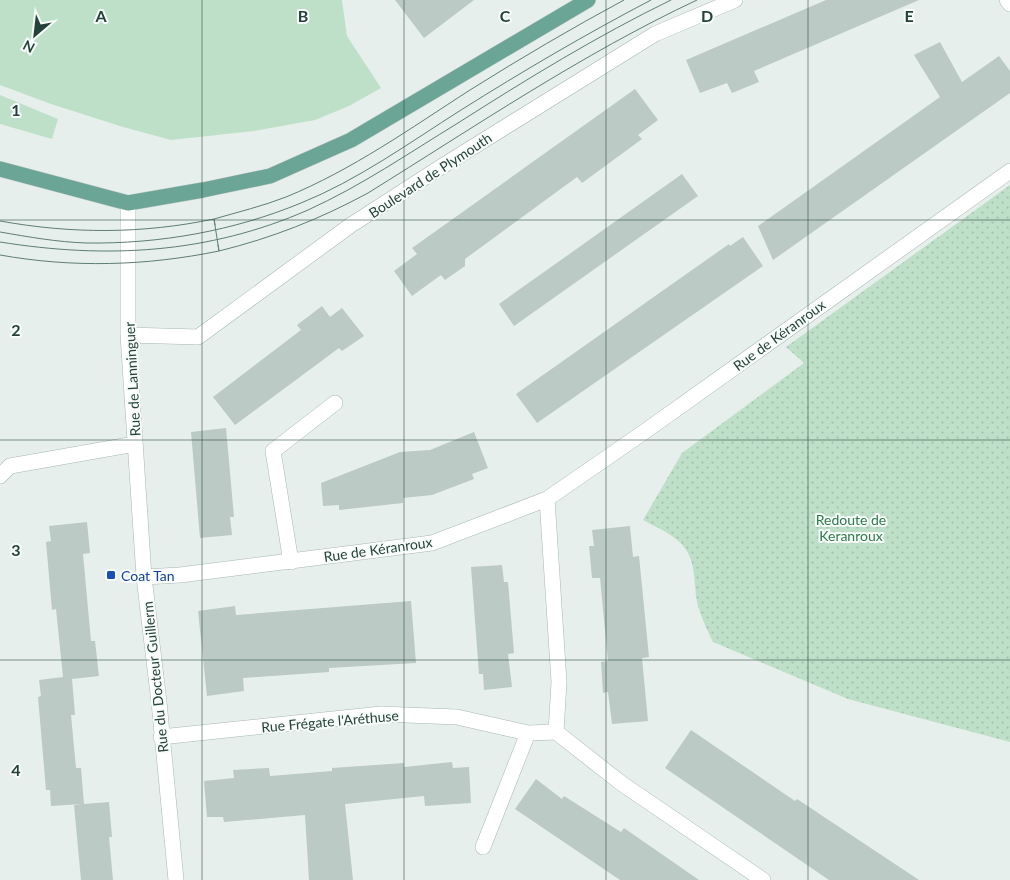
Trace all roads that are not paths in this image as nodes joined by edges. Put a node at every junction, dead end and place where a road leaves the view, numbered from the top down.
1 (588, 0) edge
2 (735, 0) edge
3 (1008, 0) edge
4 (1010, 4) edge
5 (0, 169) edge
6 (1010, 170) edge
7 (128, 203) junction
8 (128, 335) junction
9 (336, 403) dead end
10 (135, 444) junction
11 (3, 467) edge
12 (547, 499) junction
13 (291, 562) junction
14 (144, 577) junction
15 (556, 732) junction
16 (528, 733) junction
17 (161, 737) junction
18 (483, 846) dead end
19 (176, 880) edge
20 (762, 880) edge

1 - 7 main road
2 - 8 street, Boulevard de Plymouth
3 - 4 street
5 - 7 main road
6 - 12 street, Rue de Kéranroux
7 - 8 street, Rue de Lanninguer
8 - 10 street, Rue de Lanninguer
9 - 13 street
10 - 11 street, Rue de Lanninguer
10 - 14 street, Rue du Docteur Guillerm
12 - 13 street, Rue de Kéranroux
12 - 15 street
13 - 14 street, Rue de Kéranroux
14 - 17 street, Rue du Docteur Guillerm
15 - 16 street, Rue Frégate l'Aréthuse
15 - 20 street
16 - 17 street, Rue Frégate l'Aréthuse
16 - 18 street
17 - 19 street, Rue du Docteur Guillerm

